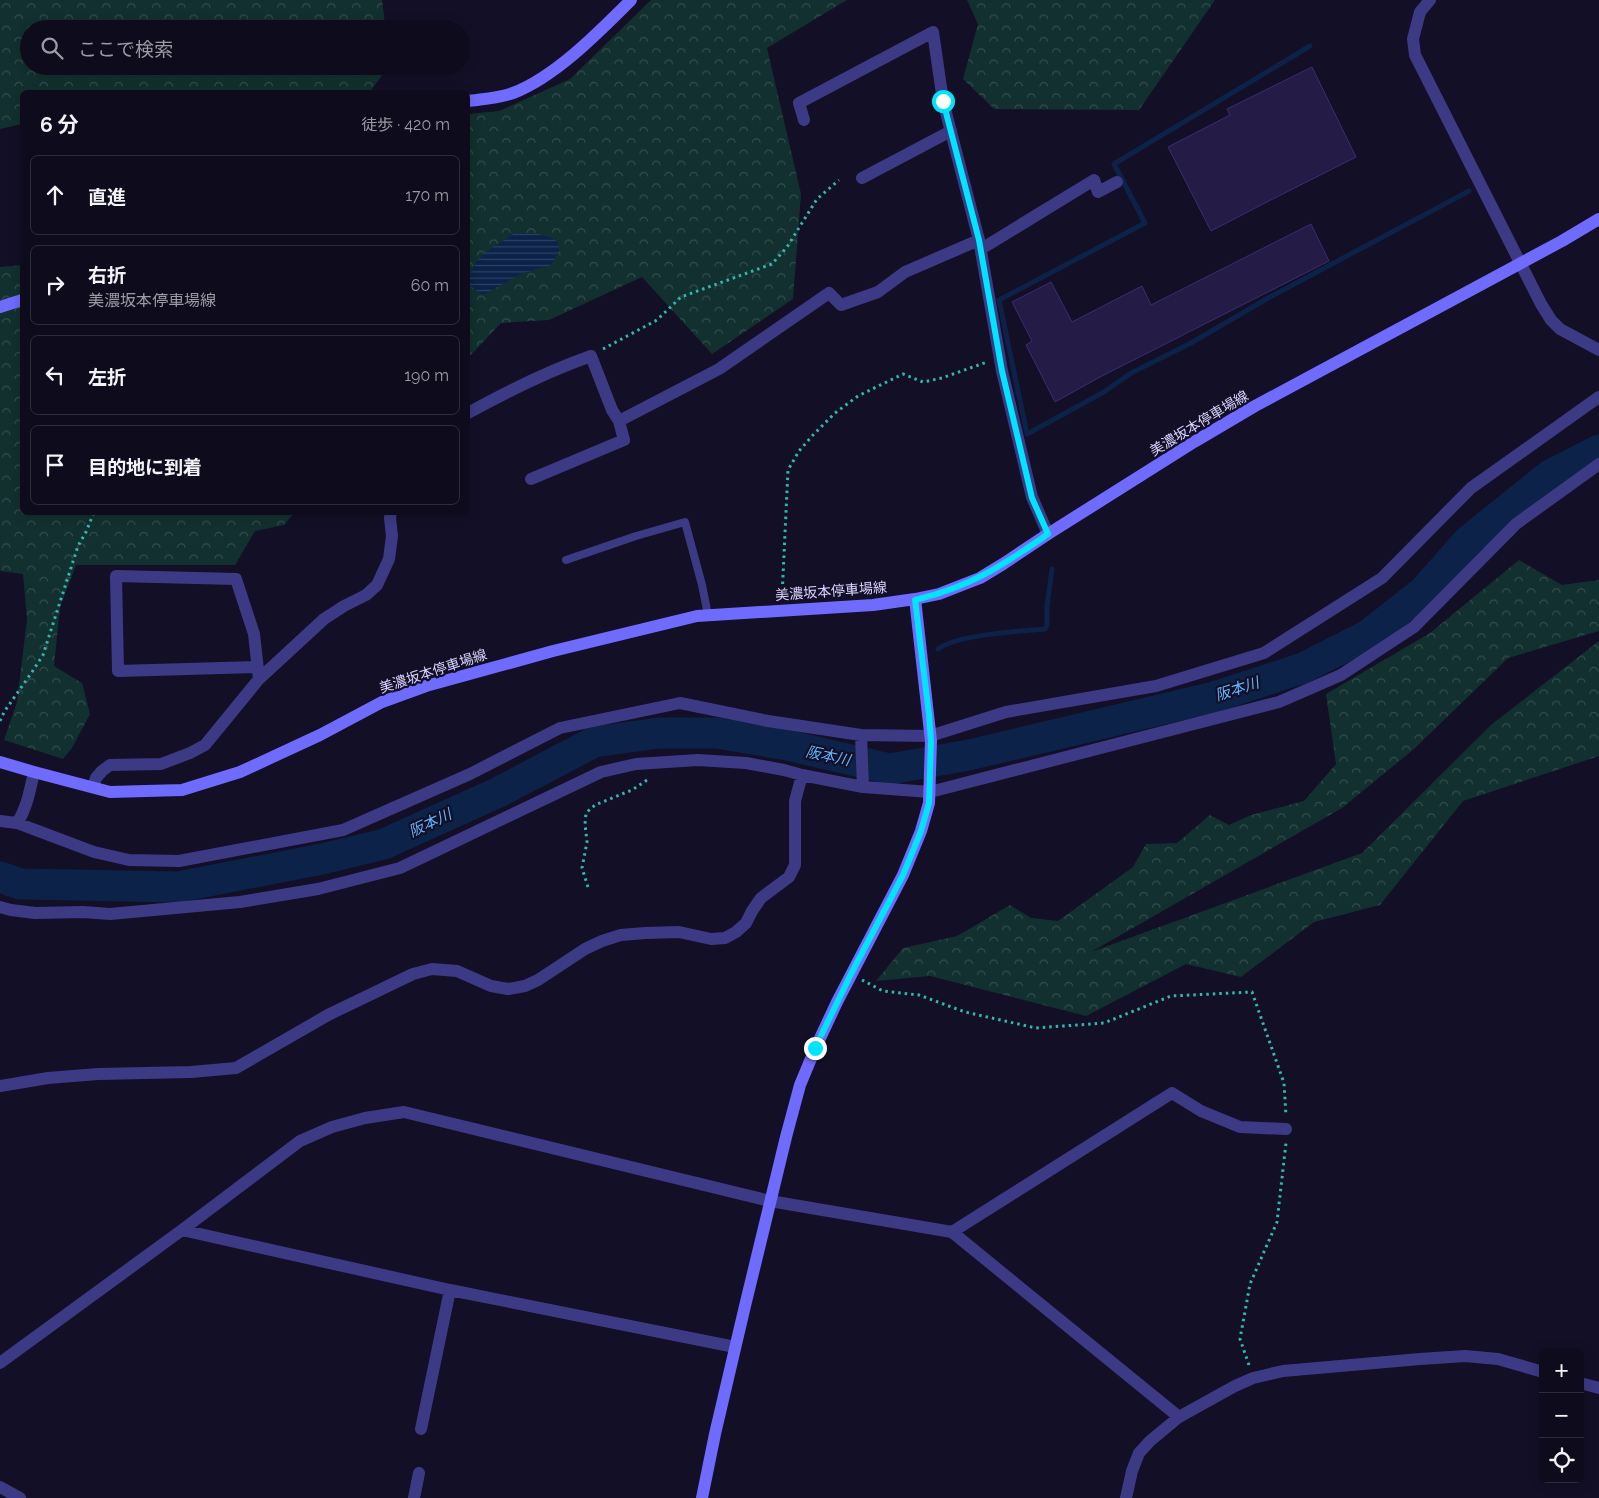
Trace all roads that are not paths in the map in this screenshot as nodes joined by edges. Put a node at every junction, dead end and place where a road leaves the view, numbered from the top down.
1 (631, 0) edge
2 (1430, 0) edge
3 (470, 101) edge
4 (804, 120) dead end
5 (951, 131) junction
6 (862, 178) dead end
7 (1117, 182) dead end
8 (1599, 219) edge
9 (980, 245) junction
10 (1519, 264) junction
11 (20, 301) edge
12 (0, 306) edge
13 (1599, 350) edge
14 (1599, 398) edge
15 (470, 413) edge
16 (618, 421) junction
17 (1599, 464) edge
18 (531, 479) dead end
19 (390, 515) edge
20 (1048, 534) junction
21 (566, 560) dead end
22 (915, 600) junction
23 (708, 615) junction
24 (258, 673) junction
25 (861, 734) junction
26 (930, 738) junction
27 (0, 762) edge
28 (34, 772) junction
29 (802, 775) junction
30 (93, 787) junction
31 (863, 787) junction
32 (930, 787) junction
33 (0, 821) edge
34 (17, 823) junction
35 (0, 907) edge
36 (0, 1086) edge
37 (1286, 1129) dead end
38 (770, 1200) junction
39 (182, 1230) junction
40 (952, 1232) junction
41 (450, 1290) junction
42 (735, 1348) junction
43 (0, 1363) edge
44 (1539, 1371) edge
45 (1584, 1384) edge
46 (1599, 1388) edge
47 (1180, 1417) junction
48 (421, 1429) dead end
49 (419, 1473) dead end
50 (0, 1487) edge
51 (20, 1498) edge
52 (414, 1498) edge
53 (702, 1498) edge
54 (1126, 1498) edge

1 - 3 main road
2 - 10 street
4 - 5 street
5 - 6 street
5 - 9 street
7 - 9 street
8 - 10 main road, 美濃坂本停車場線
9 - 16 street
9 - 20 street
10 - 13 street
10 - 20 main road, 美濃坂本停車場線
11 - 12 main road
14 - 26 street
15 - 16 street
16 - 18 street
17 - 32 street
19 - 24 street
20 - 22 main road, 美濃坂本停車場線
21 - 23 lane
22 - 23 main road, 美濃坂本停車場線
22 - 26 main road
23 - 30 main road, 美濃坂本停車場線
24 - 24 street
24 - 30 street
25 - 26 street
25 - 31 street
25 - 34 street
26 - 32 main road
27 - 28 main road, 美濃坂本停車場線
28 - 30 main road, 美濃坂本停車場線
28 - 34 street
29 - 31 street
29 - 35 street
29 - 36 street
31 - 32 street
32 - 38 main road
33 - 34 street
37 - 40 street
38 - 39 street
38 - 40 street
38 - 42 main road
39 - 41 street
39 - 43 street
40 - 47 street
41 - 42 street
41 - 48 street
42 - 53 main road
44 - 47 street
45 - 46 street
47 - 54 street
49 - 52 street
50 - 51 street

